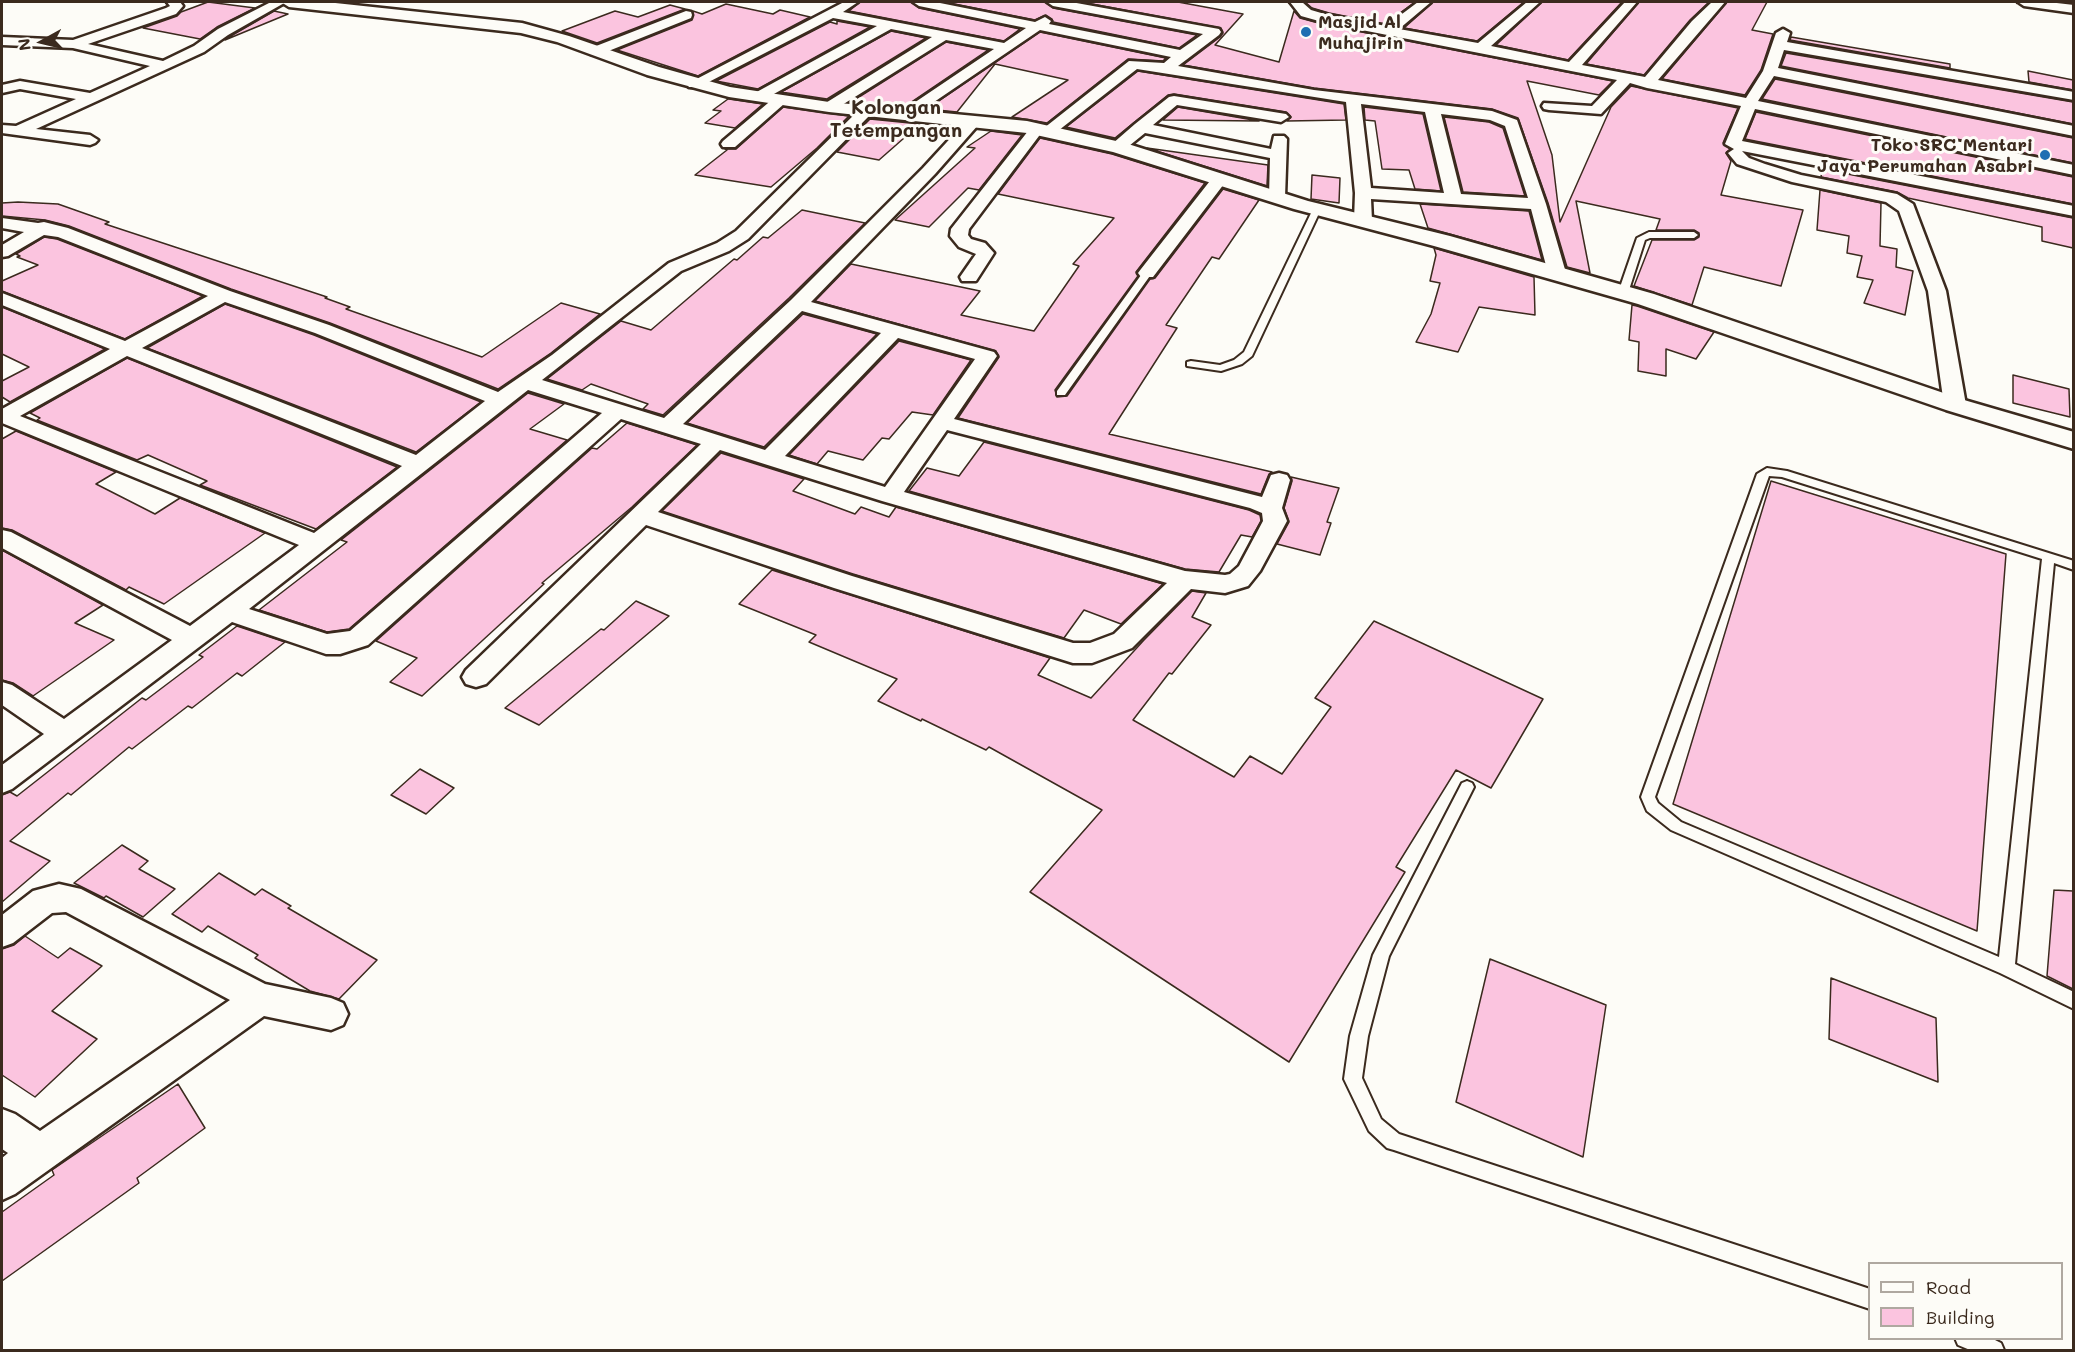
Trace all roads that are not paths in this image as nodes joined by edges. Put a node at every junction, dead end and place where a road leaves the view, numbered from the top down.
1 (173, 2) edge
2 (280, 2) edge
3 (289, 2) edge
4 (852, 2) edge
5 (919, 2) edge
6 (1053, 2) edge
7 (1296, 2) edge
8 (1425, 2) edge
9 (1534, 2) edge
10 (1631, 2) edge
11 (1719, 2) edge
12 (2024, 2) edge
13 (1071, 3) edge
14 (1340, 8) dead end
15 (2073, 9) edge
16 (832, 14) junction
17 (686, 15) dead end
18 (1326, 19) junction
19 (1348, 23) junction
20 (889, 25) junction
21 (1039, 25) junction
22 (1388, 31) junction
23 (943, 36) junction
24 (1342, 40) dead end
25 (2, 41) edge
26 (74, 44) junction
27 (1005, 47) junction
28 (1481, 48) junction
29 (596, 51) junction
30 (1182, 55) junction
31 (164, 65) junction
32 (1167, 68) junction
33 (1571, 68) junction
34 (1770, 71) junction
35 (1626, 79) junction
36 (694, 84) junction
37 (1647, 84) junction
38 (2, 89) edge
39 (1290, 90) junction
40 (2073, 96) edge
41 (92, 97) junction
42 (758, 97) junction
43 (1988, 97) junction
44 (1353, 99) junction
45 (779, 101) junction
46 (1749, 104) junction
47 (1549, 106) dead end
48 (829, 107) junction
49 (1432, 109) junction
50 (866, 111) junction
51 (907, 114) junction
52 (1281, 117) junction
53 (974, 121) junction
54 (1140, 127) junction
55 (9, 130) edge
56 (1043, 130) junction
57 (2073, 130) edge
58 (90, 140) dead end
59 (729, 144) dead end
60 (1733, 144) junction
61 (1118, 147) junction
62 (1980, 151) junction
63 (1277, 155) junction
64 (2073, 170) edge
65 (1219, 180) junction
66 (1980, 192) junction
67 (1363, 193) junction
68 (1276, 197) junction
69 (1454, 198) junction
70 (1538, 204) junction
71 (1317, 209) junction
72 (2073, 211) edge
73 (1363, 221) junction
74 (2, 223) edge
75 (44, 227) junction
76 (1694, 235) dead end
77 (2, 252) edge
78 (1147, 273) joint
79 (1557, 273) junction
80 (969, 278) dead end
81 (1623, 293) junction
82 (223, 295) junction
83 (2, 299) edge
84 (798, 304) junction
85 (893, 332) junction
86 (124, 348) junction
87 (1191, 364) dead end
88 (525, 382) junction
89 (1061, 393) dead end
90 (500, 400) junction
91 (1955, 405) junction
92 (617, 411) junction
93 (2, 416) edge
94 (941, 422) junction
95 (667, 427) junction
96 (2073, 441) edge
97 (716, 442) junction
98 (769, 459) junction
99 (418, 464) junction
100 (1279, 480) dead end
101 (890, 496) junction
102 (1270, 508) junction
103 (641, 515) junction
104 (2, 538) edge
105 (316, 543) junction
106 (2048, 557) junction
107 (2073, 566) edge
108 (1185, 580) junction
109 (228, 611) junction
110 (192, 639) junction
111 (476, 676) dead end
112 (2, 692) edge
113 (66, 734) junction
114 (2, 781) edge
115 (1467, 787) dead end
116 (2, 933) edge
117 (2006, 968) junction
118 (261, 999) junction
119 (2073, 1001) edge
120 (331, 1014) dead end
121 (2, 1127) edge
122 (40, 1153) junction
123 (2, 1181) edge
124 (1868, 1299) edge
125 (1970, 1340) edge
126 (1994, 1350) edge

1 - 26 street
2 - 31 street
3 - 29 street
4 - 16 street
5 - 21 street
6 - 13 street
7 - 18 street
8 - 22 street
9 - 28 street
10 - 33 street
11 - 37 street
12 - 15 street
13 - 21 street
13 - 30 street
14 - 18 street
16 - 20 street
16 - 36 street
17 - 29 street
18 - 19 street
19 - 22 street
19 - 24 street
20 - 23 street
20 - 42 street
21 - 27 street
21 - 30 street
22 - 28 street
23 - 27 street
23 - 48 street
25 - 26 street
26 - 31 street
27 - 51 street
28 - 33 street
29 - 36 street
30 - 32 street
31 - 41 street
32 - 39 street
32 - 56 street
33 - 35 street
34 - 43 street
34 - 43 street
34 - 46 street
35 - 37 street
35 - 47 street
36 - 42 street
37 - 46 street
38 - 41 street
39 - 44 street
39 - 52 street
40 - 43 street
41 - 55 street
42 - 45 street
43 - 57 street
43 - 62 street
44 - 49 street
44 - 67 street
45 - 48 street
45 - 59 street
46 - 60 street
46 - 62 street
48 - 50 street
49 - 69 street
49 - 70 street
50 - 51 street
50 - 88 street
51 - 53 street
52 - 54 street
52 - 63 street
53 - 56 street
53 - 84 street
54 - 61 street
54 - 63 street
55 - 58 street
56 - 61 street
56 - 80 street
60 - 66 street
60 - 91 street
61 - 65 street
62 - 64 street
62 - 66 street
63 - 68 street
65 - 68 street
65 - 78 street
66 - 72 street
67 - 69 street
67 - 73 street
68 - 71 street
69 - 70 street
70 - 79 street
71 - 73 street
71 - 87 lane
73 - 79 street
74 - 75 street
75 - 77 street
75 - 82 street
76 - 81 lane
78 - 89 lane
79 - 81 street
81 - 91 street
82 - 86 street
82 - 90 street
83 - 86 street
84 - 85 street
84 - 95 street
85 - 94 street
85 - 98 street
86 - 93 street
86 - 99 street
88 - 90 street
88 - 92 street
90 - 99 street
91 - 96 street
92 - 95 street
92 - 109 street
93 - 105 street
94 - 101 street
94 - 102 street
95 - 97 street
97 - 98 street
97 - 103 street
98 - 101 street
99 - 105 street
100 - 102 street
101 - 108 street
102 - 108 street
103 - 108 street
103 - 111 street
104 - 110 street
105 - 109 street
106 - 107 lane
106 - 117 lane
106 - 117 lane
109 - 110 street
110 - 113 street
112 - 113 street
113 - 114 street
115 - 124 lane
116 - 118 street
117 - 119 lane
118 - 120 street
118 - 122 street
121 - 122 street
122 - 123 street
125 - 126 lane

